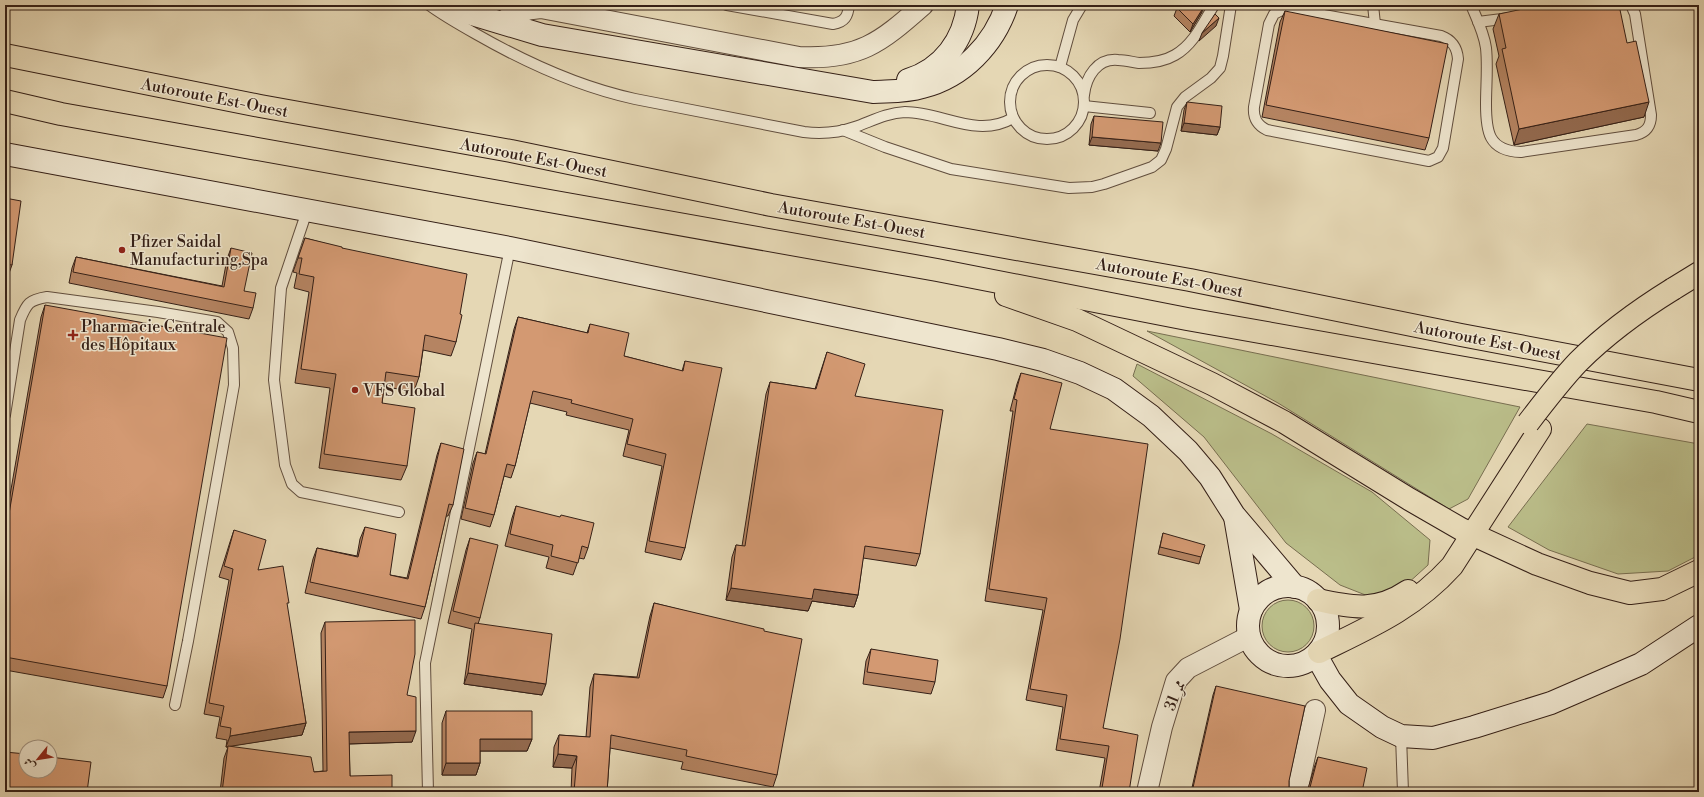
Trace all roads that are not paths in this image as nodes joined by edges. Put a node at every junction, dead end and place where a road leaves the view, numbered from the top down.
1 (429, 5) edge
2 (442, 5) edge
3 (727, 5) edge
4 (849, 5) edge
5 (923, 5) edge
6 (968, 5) edge
7 (1008, 5) edge
8 (1082, 5) edge
9 (1214, 5) edge
10 (1231, 5) edge
11 (1373, 5) edge
12 (1470, 5) edge
13 (1631, 5) edge
14 (508, 13) edge
15 (1523, 16) edge
16 (1478, 22) junction
17 (1375, 24) junction
18 (5, 55) edge
19 (1060, 67) junction
20 (873, 92) junction
21 (1084, 101) junction
22 (5, 102) edge
23 (1150, 113) dead end
24 (1013, 118) junction
25 (843, 130) junction
26 (5, 154) edge
27 (307, 211) junction
28 (510, 248) junction
29 (937, 270) junction
30 (1699, 273) edge
31 (1699, 287) edge
32 (1676, 294) junction
33 (1699, 380) edge
34 (1699, 412) edge
35 (5, 415) edge
36 (399, 512) dead end
37 (1234, 516) junction
38 (1467, 531) junction
39 (1699, 571) edge
40 (1295, 587) junction
41 (1318, 600) junction
42 (1251, 610) junction
43 (1699, 626) edge
44 (1250, 636) junction
45 (1318, 654) junction
46 (175, 705) dead end
47 (1315, 710) dead end
48 (1401, 736) junction
49 (428, 792) edge
50 (1147, 792) edge
51 (1297, 792) edge
52 (1403, 792) edge

1 - 25 lane
2 - 14 main road
3 - 4 lane
5 - 14 street
6 - 20 main road
7 - 20 main road
8 - 19 lane
9 - 21 lane
10 - 25 lane
11 - 17 lane
12 - 16 lane
13 - 16 lane
14 - 20 main road
15 - 16 lane
17 - 17 lane
18 - 33 highway, Autoroute Est-Ouest
19 - 21 lane
19 - 24 lane
21 - 23 lane
21 - 24 lane
22 - 29 highway, Autoroute Est-Ouest
24 - 25 lane
26 - 27 main road
27 - 28 main road
27 - 36 lane
28 - 37 main road
28 - 49 lane
29 - 34 highway, Autoroute Est-Ouest
29 - 38 highway
30 - 32 highway
31 - 32 highway
32 - 38 highway, bridge
35 - 46 lane
37 - 40 main road
37 - 42 main road
38 - 39 highway
38 - 41 highway
38 - 45 highway
40 - 41 main road
40 - 42 main road
41 - 45 main road
42 - 44 main road
43 - 48 main road
44 - 45 main road
44 - 50 street, ممر 31
45 - 48 main road
47 - 51 street
48 - 52 lane

